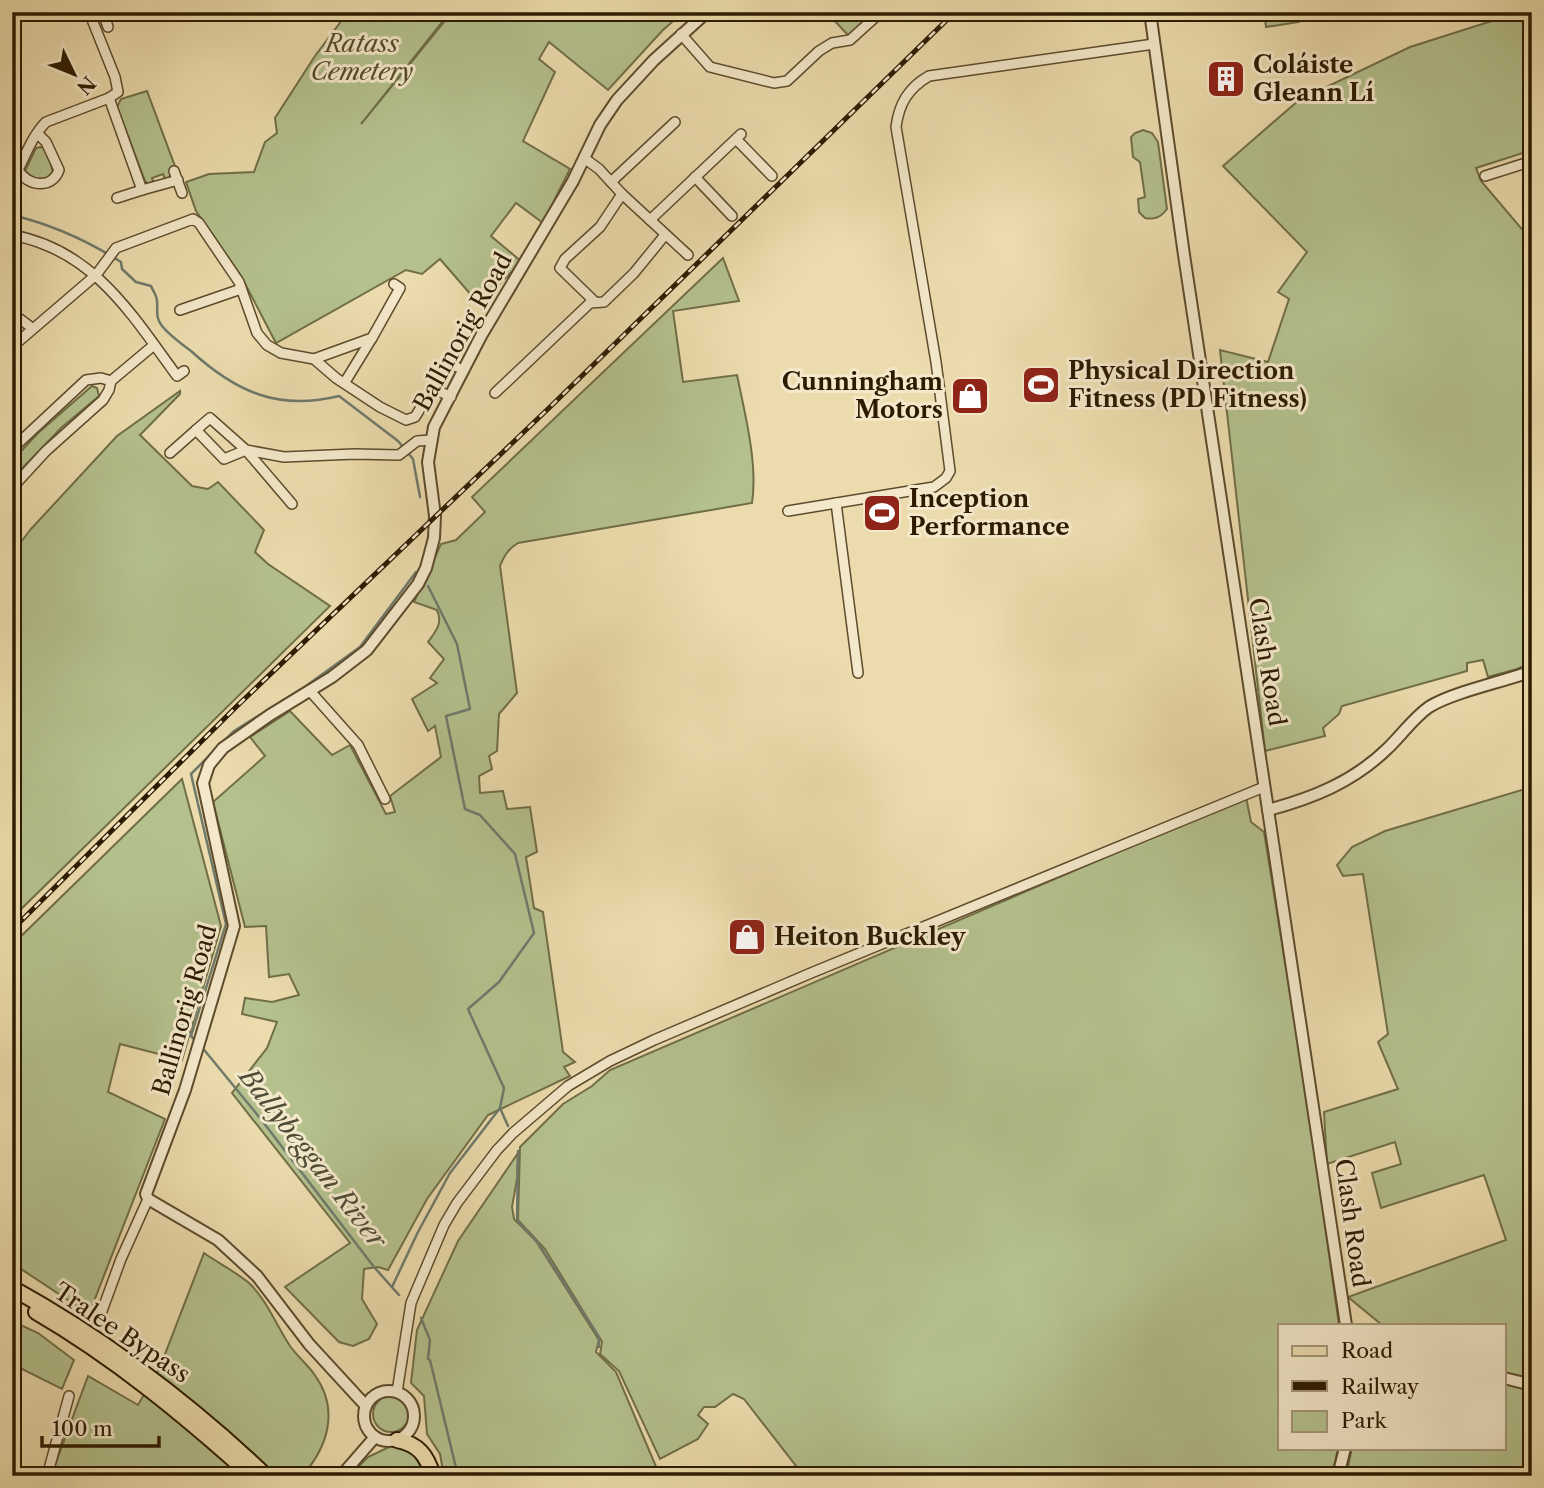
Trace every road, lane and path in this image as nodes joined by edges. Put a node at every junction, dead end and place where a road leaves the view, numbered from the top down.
1 (89, 12) edge
2 (103, 12) edge
3 (707, 12) edge
4 (881, 12) edge
5 (1150, 12) edge
6 (108, 27) dead end
7 (681, 34) junction
8 (1154, 44) junction
9 (109, 98) junction
10 (675, 122) dead end
11 (37, 133) junction
12 (584, 159) junction
13 (1532, 161) edge
14 (772, 176) dead end
15 (1485, 176) dead end
16 (695, 177) junction
17 (611, 182) junction
18 (142, 190) junction
19 (182, 193) dead end
20 (622, 194) junction
21 (117, 198) dead end
22 (732, 216) dead end
23 (650, 220) junction
24 (665, 234) junction
25 (12, 235) edge
26 (688, 256) dead end
27 (96, 275) junction
28 (394, 284) dead end
29 (241, 289) junction
30 (596, 302) junction
31 (180, 310) dead end
32 (12, 318) edge
33 (32, 328) junction
34 (372, 338) junction
35 (154, 345) junction
36 (12, 346) edge
37 (314, 359) junction
38 (457, 366) dead end
39 (184, 371) dead end
40 (111, 381) junction
41 (345, 382) junction
42 (433, 388) junction
43 (495, 393) dead end
44 (451, 397) junction
45 (196, 430) junction
46 (431, 440) junction
47 (12, 449) edge
48 (246, 450) junction
49 (170, 453) dead end
50 (12, 488) edge
51 (836, 503) junction
52 (292, 504) dead end
53 (788, 511) dead end
54 (1532, 671) edge
55 (858, 673) dead end
56 (310, 691) junction
57 (1264, 787) junction
58 (385, 799) dead end
59 (1268, 810) junction
60 (148, 1199) junction
61 (12, 1288) edge
62 (12, 1298) edge
63 (98, 1322) dead end
64 (1349, 1323) edge
65 (1506, 1378) edge
66 (1532, 1385) edge
67 (397, 1392) junction
68 (69, 1396) dead end
69 (366, 1406) junction
70 (375, 1437) junction
71 (397, 1440) junction
72 (1344, 1450) edge
73 (47, 1476) edge
74 (252, 1476) edge
75 (266, 1476) edge
76 (341, 1476) edge
77 (433, 1476) edge
78 (1338, 1476) edge

1 - 9 street
2 - 6 street
3 - 7 street, Ballinorig Road
4 - 7 street
5 - 8 street, Clash Road
7 - 12 street, Ballinorig Road
8 - 51 street
8 - 57 street, Clash Road
9 - 11 street
9 - 18 street
10 - 17 street
11 - 11 street
12 - 17 street
12 - 44 street, Ballinorig Road
13 - 15 street
14 - 16 street
16 - 22 street
16 - 23 street
17 - 20 street
18 - 19 street
18 - 21 street
20 - 23 street
20 - 30 street
23 - 24 street
24 - 26 street
24 - 30 street
25 - 27 street
27 - 29 street
27 - 33 street
27 - 35 street
28 - 34 street
29 - 31 street
29 - 37 street
30 - 43 street
32 - 33 street
33 - 36 street
34 - 37 street
34 - 41 street
35 - 39 street
35 - 40 street
37 - 41 street
38 - 42 street
40 - 47 street
40 - 50 street
41 - 42 street
42 - 44 street
44 - 46 street, Ballinorig Road
45 - 48 street
45 - 48 street
45 - 49 street
46 - 48 street
46 - 56 street, Ballinorig Road
48 - 52 street
51 - 53 street
51 - 55 street
54 - 59 street
56 - 58 street
56 - 60 street, Ballinorig Road
57 - 59 street, Clash Road
57 - 67 street
59 - 64 street, Clash Road
60 - 63 street, Ballinorig Road
60 - 69 street
61 - 75 main road, Tralee Bypass
62 - 74 main road, Tralee Bypass
65 - 66 street
67 - 69 street
67 - 71 street
68 - 73 street
69 - 70 street
70 - 71 street
70 - 76 street
71 - 77 main road
72 - 78 street

